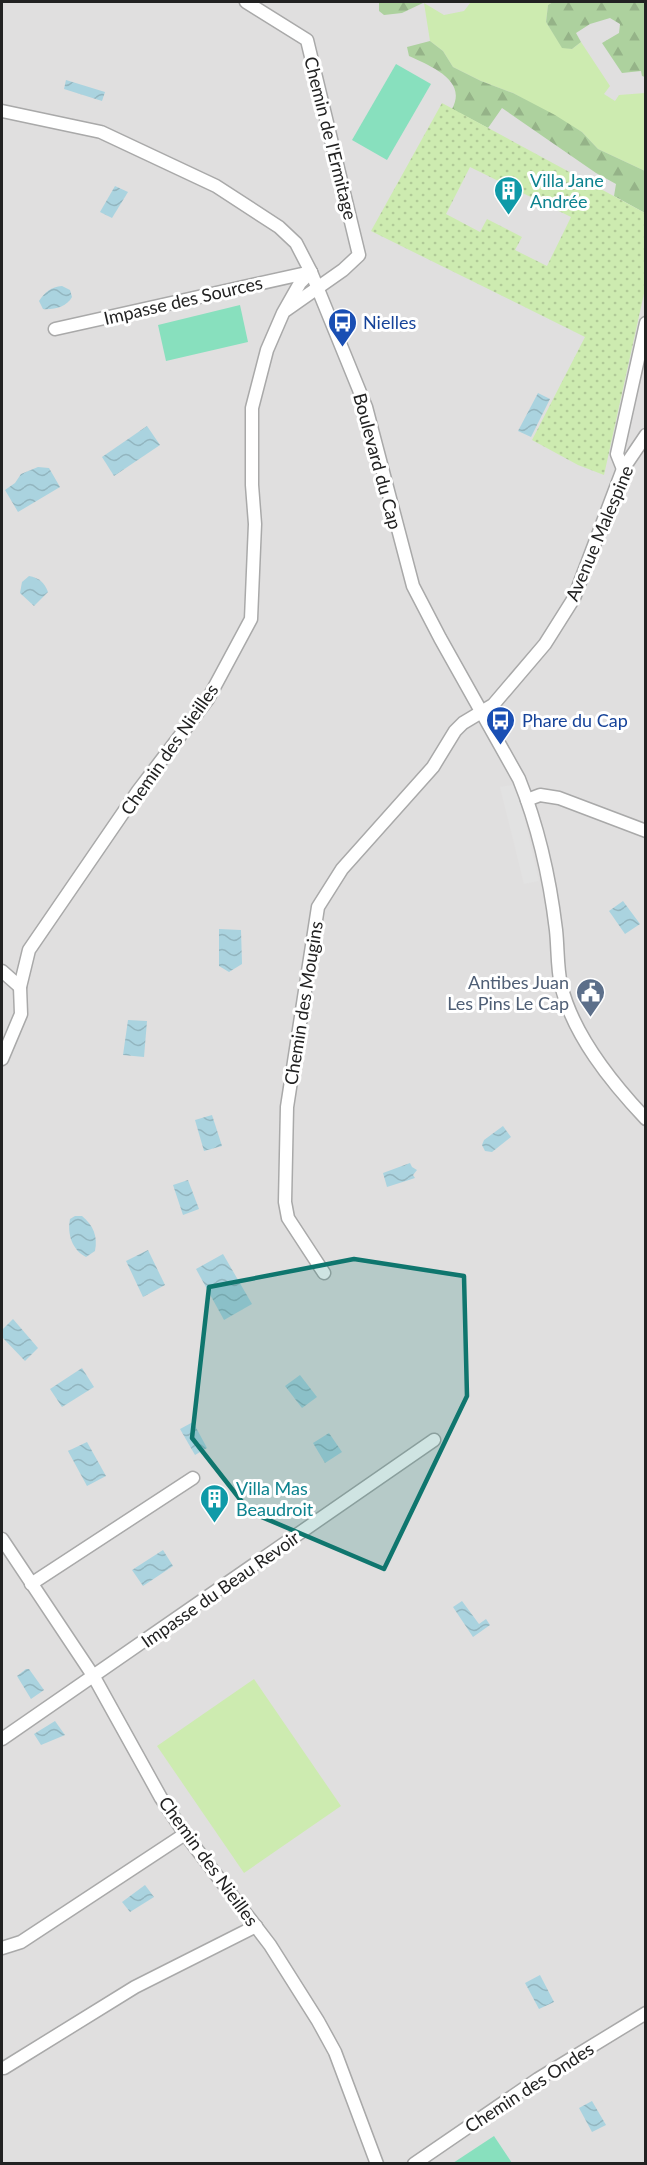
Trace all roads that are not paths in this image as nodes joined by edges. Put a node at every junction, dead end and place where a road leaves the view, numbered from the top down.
1 (246, 2) edge
2 (2, 111) edge
3 (312, 272) junction
4 (318, 288) junction
5 (283, 313) junction
6 (645, 323) edge
7 (55, 329) dead end
8 (645, 435) edge
9 (623, 469) junction
10 (481, 711) junction
11 (527, 800) junction
12 (645, 831) edge
13 (2, 971) edge
14 (20, 987) junction
15 (2, 1059) edge
16 (645, 1119) edge
17 (324, 1273) dead end
18 (434, 1440) dead end
19 (193, 1478) dead end
20 (2, 1539) edge
21 (30, 1584) junction
22 (94, 1677) junction
23 (2, 1739) edge
24 (185, 1834) junction
25 (256, 1926) junction
26 (2, 1948) edge
27 (645, 2013) edge
28 (4, 2068) dead end
29 (376, 2163) edge
30 (414, 2163) edge

1 - 4 street, Chemin de l'Ermitage
2 - 3 street, Boulevard du Cap
3 - 4 street, Boulevard du Cap
3 - 5 street, Chemin des Nieilles
3 - 7 street, Impasse des Sources
4 - 5 street
4 - 10 street, Boulevard du Cap
5 - 14 street, Chemin des Nieilles
6 - 9 street
8 - 9 street, Avenue Malespine
9 - 10 street, Avenue Malespine
10 - 11 street, Boulevard du Cap
10 - 17 street, Chemin des Mougins
11 - 12 street
11 - 16 street, Boulevard du Cap
13 - 14 street
14 - 15 street, Chemin des Nieilles
18 - 22 street, Impasse du Beau Revoir
19 - 21 street
20 - 21 street, Chemin des Nieilles
21 - 22 street, Chemin des Nieilles
22 - 23 street, Impasse du Beau Revoir
22 - 24 street, Chemin des Nieilles
24 - 25 street, Chemin des Nieilles
24 - 26 street
25 - 28 street
25 - 29 street, Chemin des Nieilles
27 - 30 street, Chemin des Ondes

